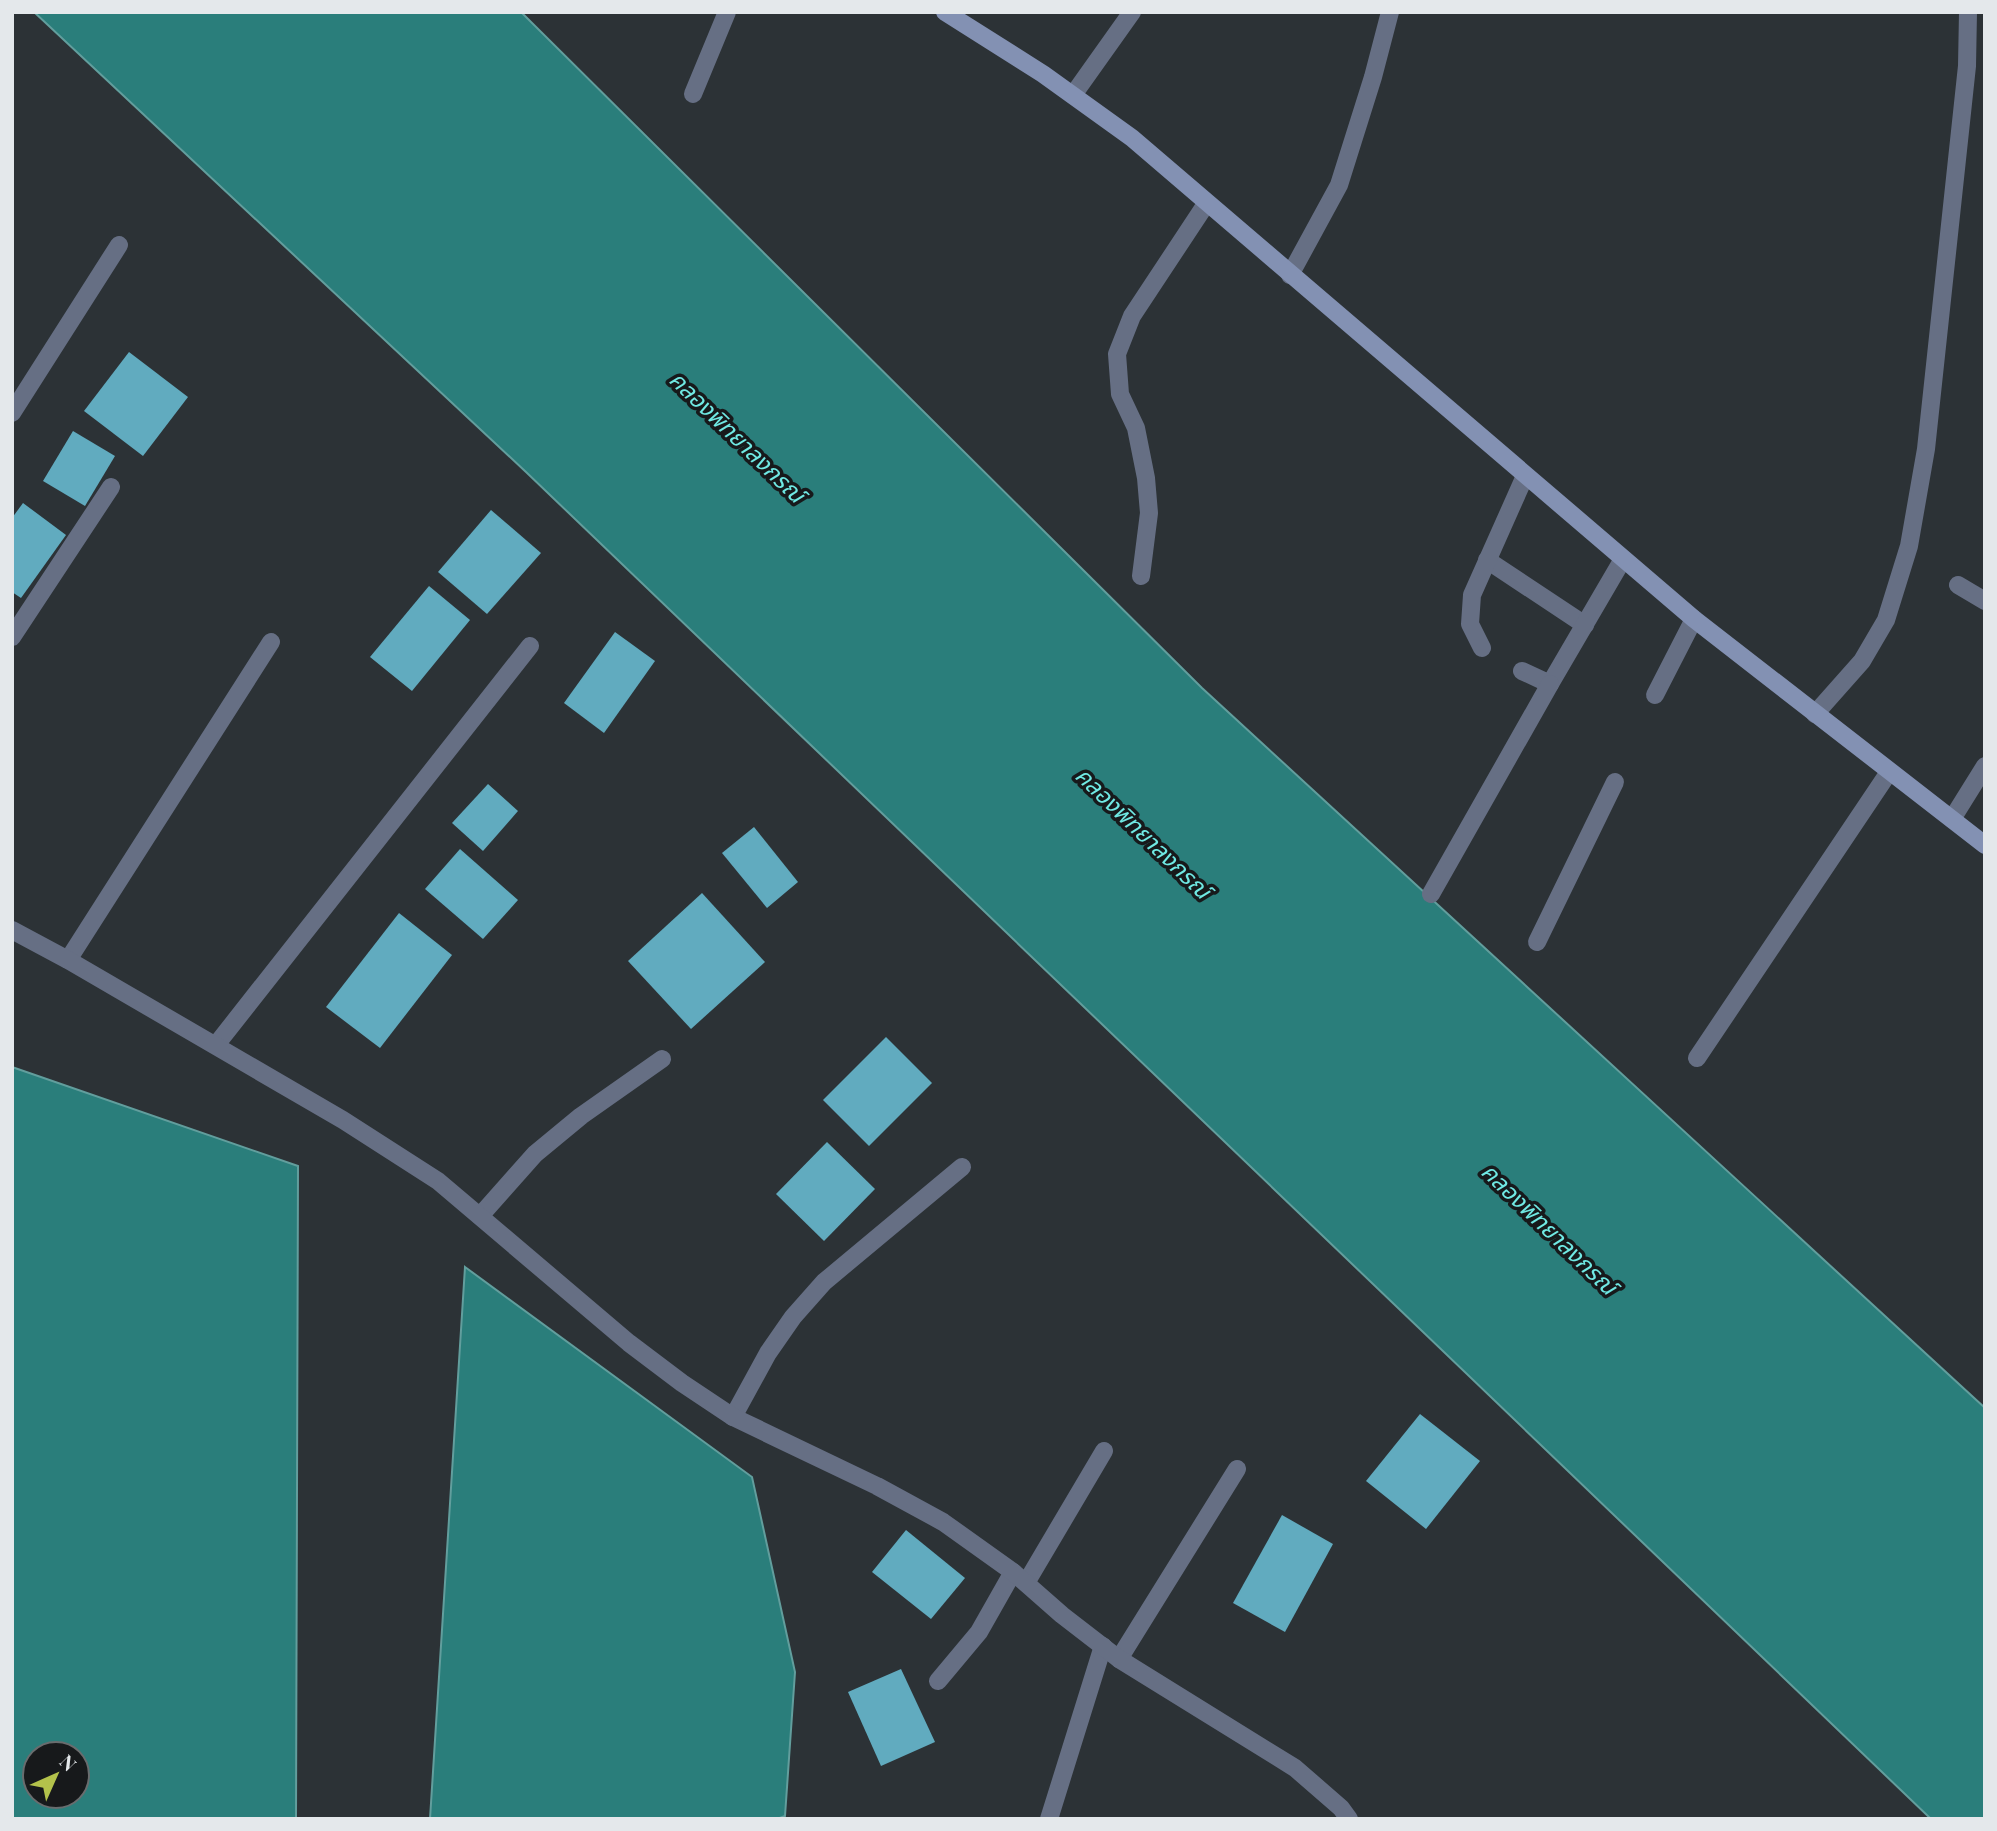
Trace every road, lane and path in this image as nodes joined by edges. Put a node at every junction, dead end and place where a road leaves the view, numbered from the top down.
1 (727, 12) edge
2 (945, 12) edge
3 (1132, 12) edge
4 (1390, 12) edge
5 (1968, 12) edge
6 (693, 94) dead end
7 (1073, 96) junction
8 (1206, 204) junction
9 (119, 245) dead end
10 (1290, 275) junction
11 (12, 413) edge
12 (1525, 475) junction
13 (111, 487) dead end
14 (1623, 559) junction
15 (1487, 560) junction
16 (1141, 576) dead end
17 (1958, 585) dead end
18 (1985, 601) edge
19 (1694, 619) junction
20 (1585, 625) junction
21 (12, 637) edge
22 (271, 642) dead end
23 (530, 646) dead end
24 (1482, 648) dead end
25 (1522, 671) dead end
26 (1549, 684) junction
27 (1655, 695) dead end
28 (1815, 714) junction
29 (1985, 766) edge
30 (1889, 772) junction
31 (1615, 782) dead end
32 (1952, 819) junction
33 (1985, 845) edge
34 (1431, 894) dead end
35 (12, 930) edge
36 (1537, 942) dead end
37 (68, 960) junction
38 (216, 1045) junction
39 (1697, 1058) dead end
40 (662, 1059) dead end
41 (962, 1167) dead end
42 (480, 1216) junction
43 (733, 1417) junction
44 (1104, 1451) dead end
45 (1237, 1469) dead end
46 (1020, 1577) junction
47 (1103, 1646) junction
48 (1119, 1659) junction
49 (938, 1681) dead end
50 (1049, 1819) edge
51 (1349, 1819) edge

1 - 6 street
2 - 7 street
3 - 7 street
4 - 10 street
5 - 28 street
7 - 8 street
8 - 10 street
8 - 16 street
9 - 11 street
10 - 12 street
12 - 14 street
12 - 15 street
13 - 21 street
14 - 19 street
14 - 20 street
15 - 20 street
15 - 24 street
17 - 18 street
19 - 27 street
19 - 28 street
20 - 26 street
22 - 37 street
23 - 38 street
25 - 26 street
26 - 34 street
28 - 30 street
29 - 32 street
30 - 32 street
30 - 39 street
31 - 36 street
32 - 33 street
35 - 37 street
37 - 38 street
38 - 42 street
40 - 42 street
41 - 43 street
42 - 43 street
43 - 46 street
44 - 46 street
45 - 48 street
46 - 47 street
46 - 49 street
47 - 48 street
47 - 50 street
48 - 51 street

